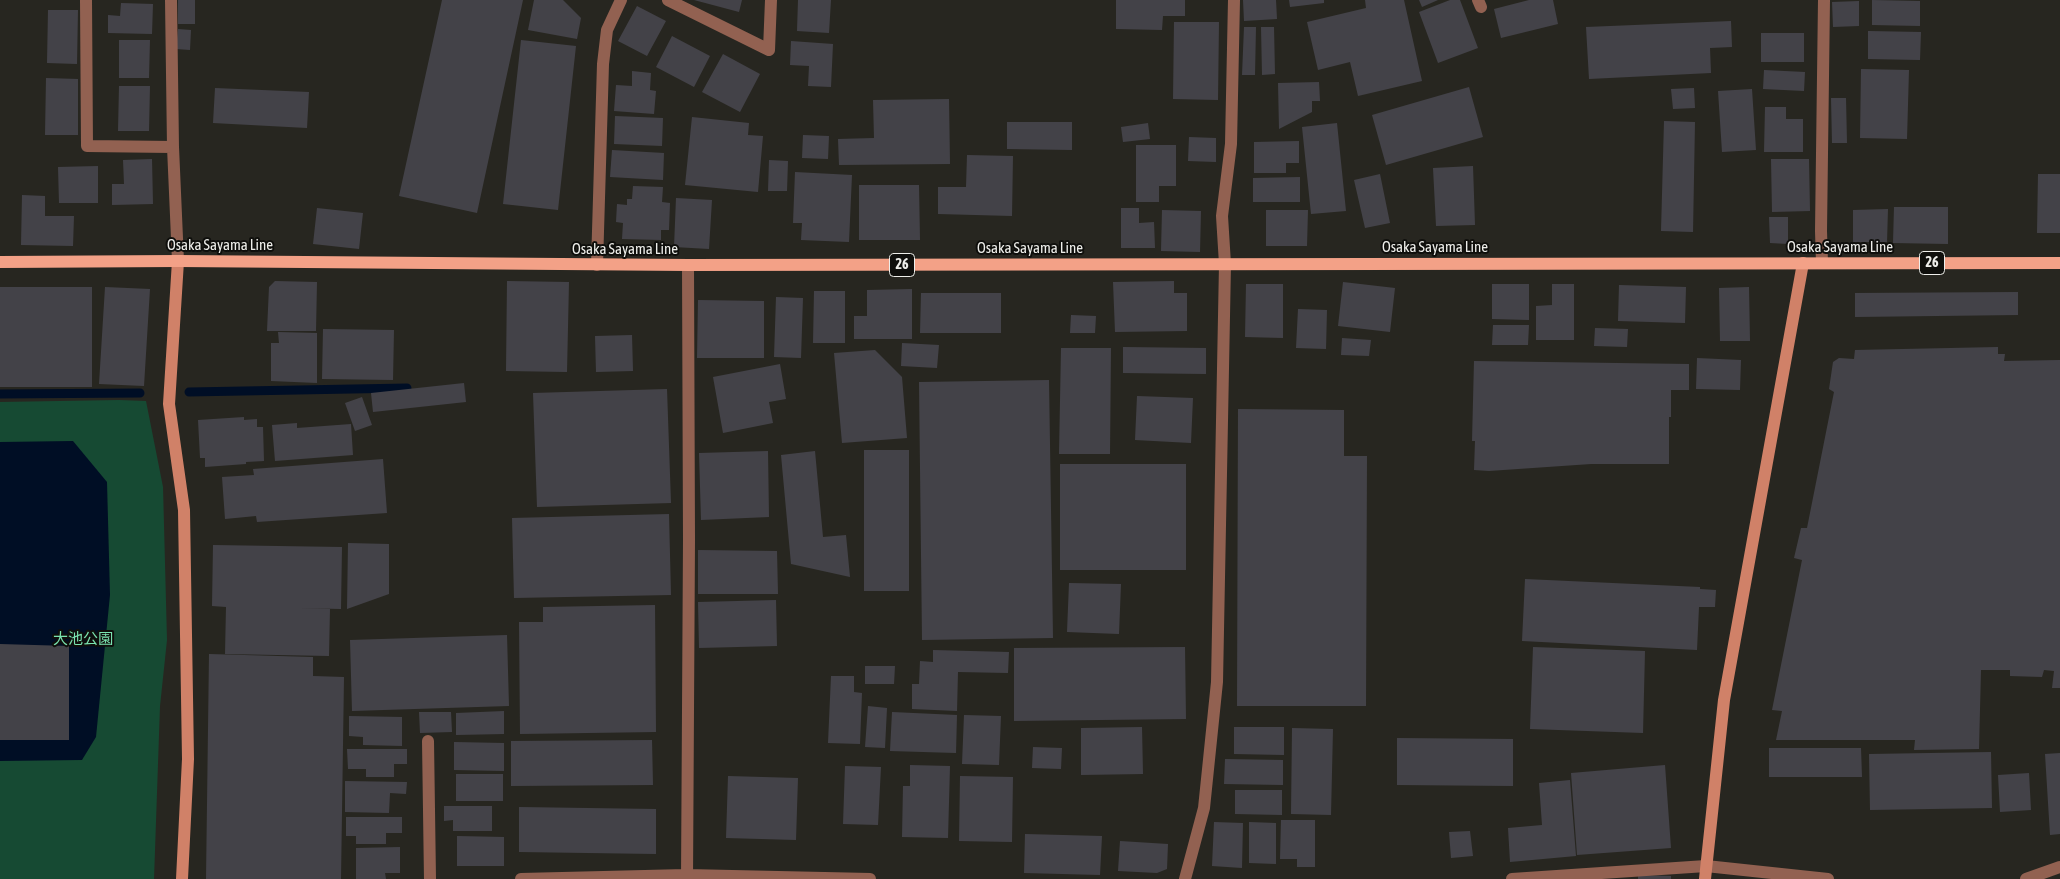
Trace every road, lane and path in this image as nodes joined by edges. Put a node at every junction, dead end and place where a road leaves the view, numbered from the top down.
1 (86, 0) edge
2 (172, 0) edge
3 (621, 0) edge
4 (668, 0) edge
5 (771, 0) edge
6 (1234, 0) edge
7 (1824, 0) edge
8 (173, 147) junction
9 (178, 261) junction
10 (0, 262) edge
11 (1804, 263) junction
12 (1822, 263) junction
13 (2060, 263) edge
14 (1225, 264) junction
15 (597, 265) junction
16 (688, 265) junction
17 (428, 741) dead end
18 (1706, 866) junction
19 (2060, 867) edge
20 (687, 877) edge
21 (182, 879) edge
22 (430, 879) edge
23 (521, 879) edge
24 (870, 879) edge
25 (1185, 879) edge
26 (1512, 879) edge
27 (1705, 879) edge
28 (1828, 879) edge
29 (2026, 879) edge

1 - 8 street
2 - 8 street
3 - 15 street
4 - 5 street
6 - 14 street
7 - 12 street
8 - 9 street
9 - 10 main road, Osaka Sayama Line / 26
9 - 15 main road, Osaka Sayama Line / 26
9 - 21 street
11 - 12 main road, Osaka Sayama Line / 26
11 - 14 main road, Osaka Sayama Line / 26
11 - 18 street
12 - 13 main road, Osaka Sayama Line / 26
14 - 16 main road, Osaka Sayama Line / 26
14 - 25 street
15 - 16 main road, Osaka Sayama Line / 26
16 - 20 street
17 - 22 street
18 - 26 street
18 - 27 street
18 - 28 street
19 - 29 street
20 - 23 street
20 - 24 street

